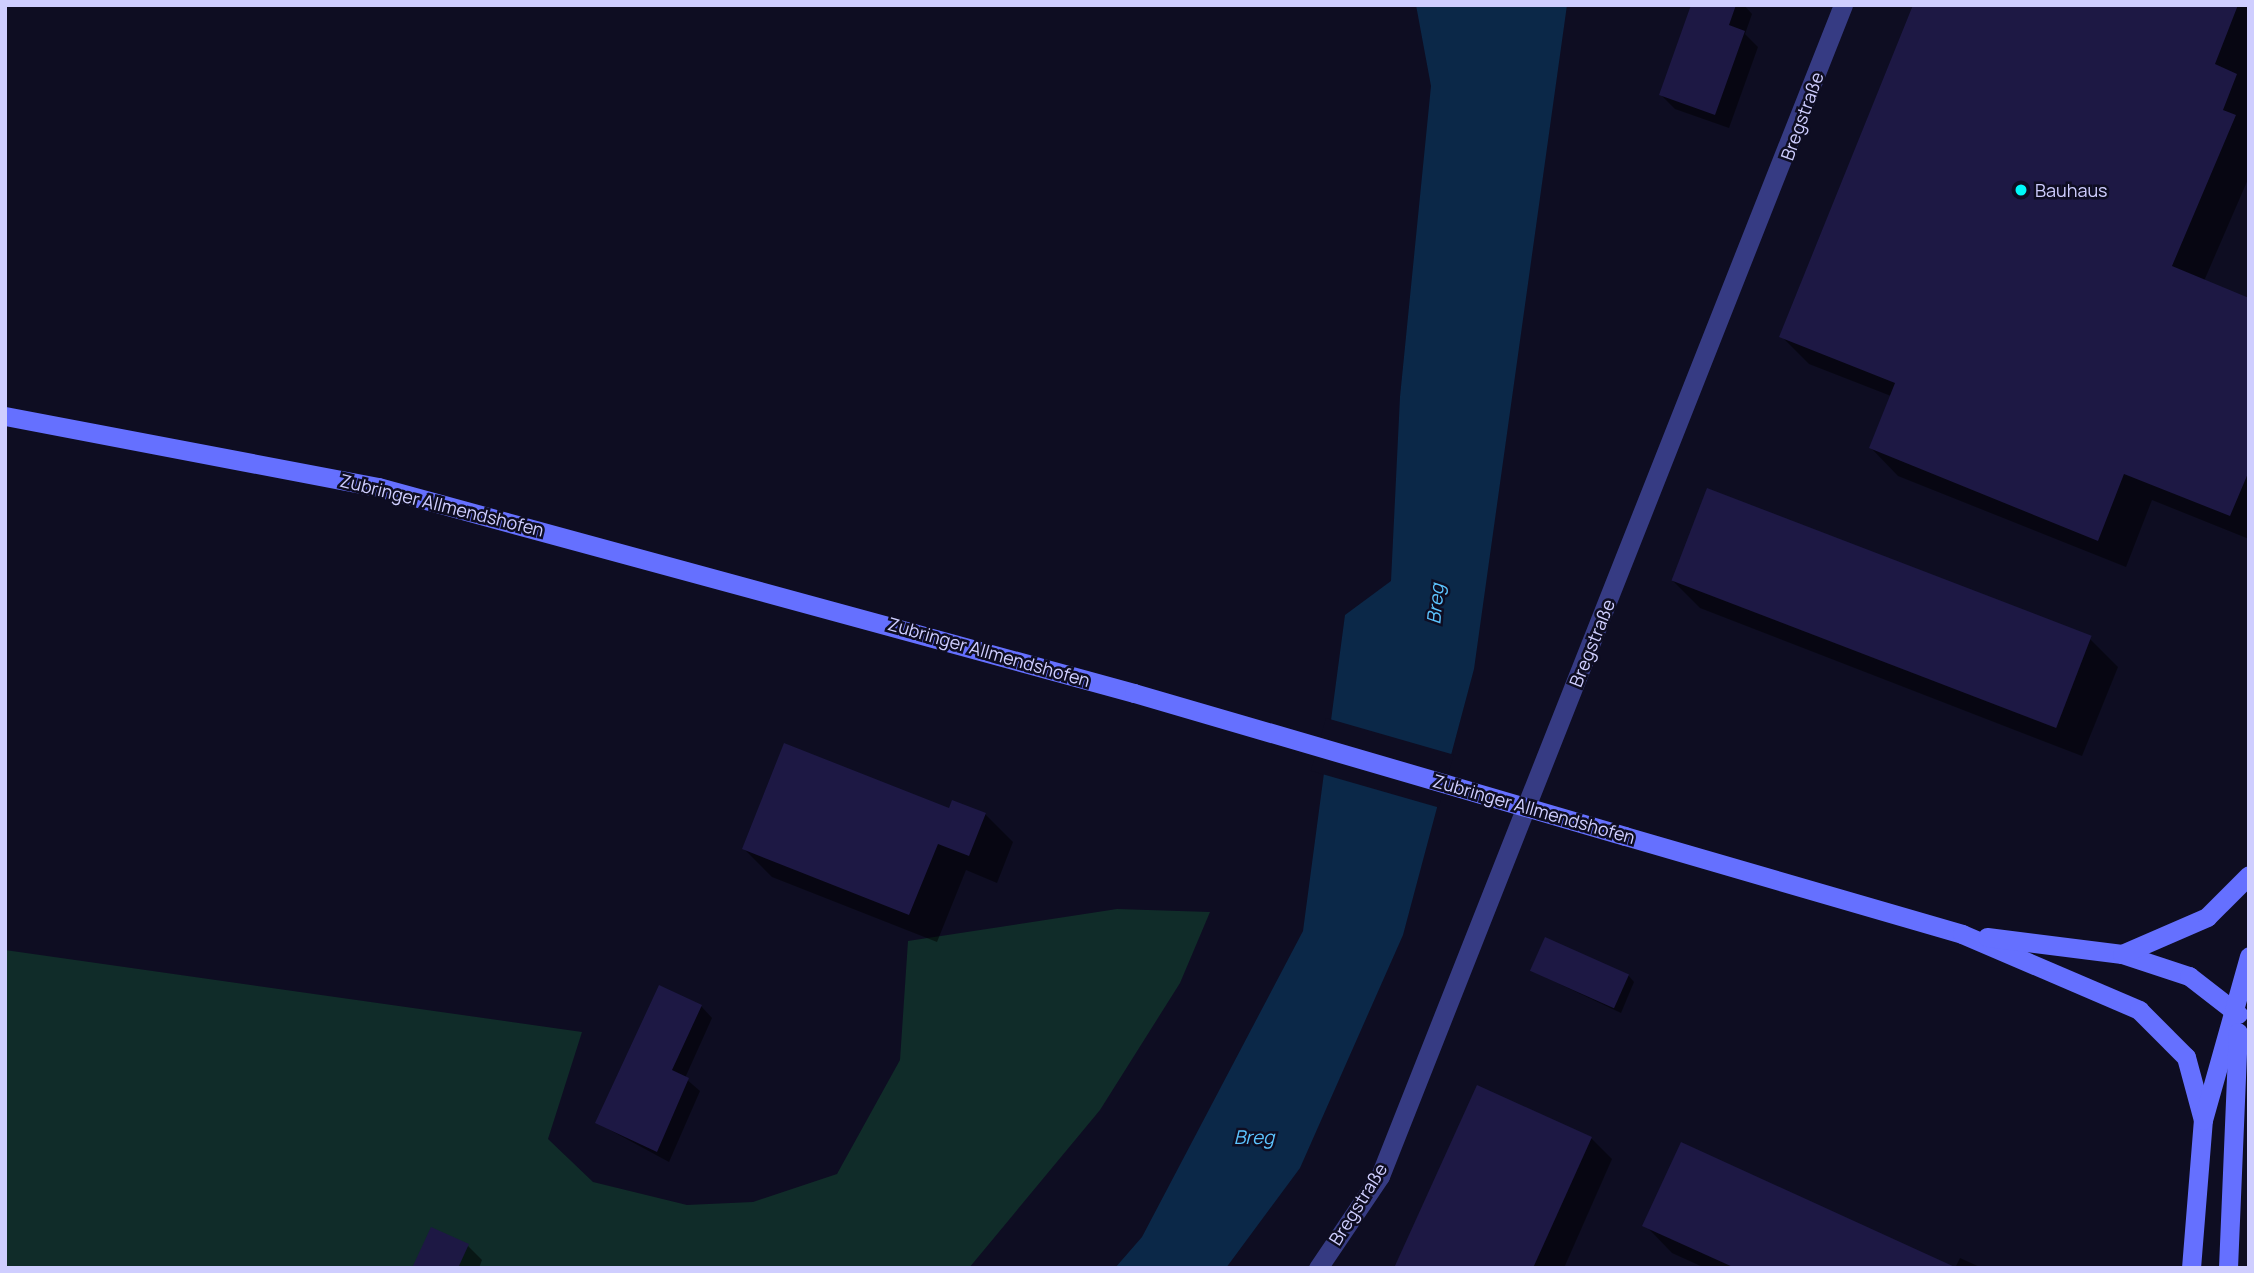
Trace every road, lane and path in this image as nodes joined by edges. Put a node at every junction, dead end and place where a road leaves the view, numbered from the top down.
1 (1843, 5) edge
2 (5, 416) edge
3 (2249, 876) edge
4 (1962, 934) junction
5 (2122, 954) junction
6 (2249, 956) edge
7 (2238, 1014) junction
8 (2203, 1120) junction
9 (1318, 1268) edge
10 (2191, 1268) edge
11 (2228, 1268) edge

1 - 9 street, Bregstraße
2 - 4 main road, Zubringer Allmendshofen, bridge
3 - 5 main road
4 - 5 main road
4 - 8 main road
5 - 7 main road
6 - 7 main road
7 - 8 main road
7 - 11 main road
8 - 10 main road

